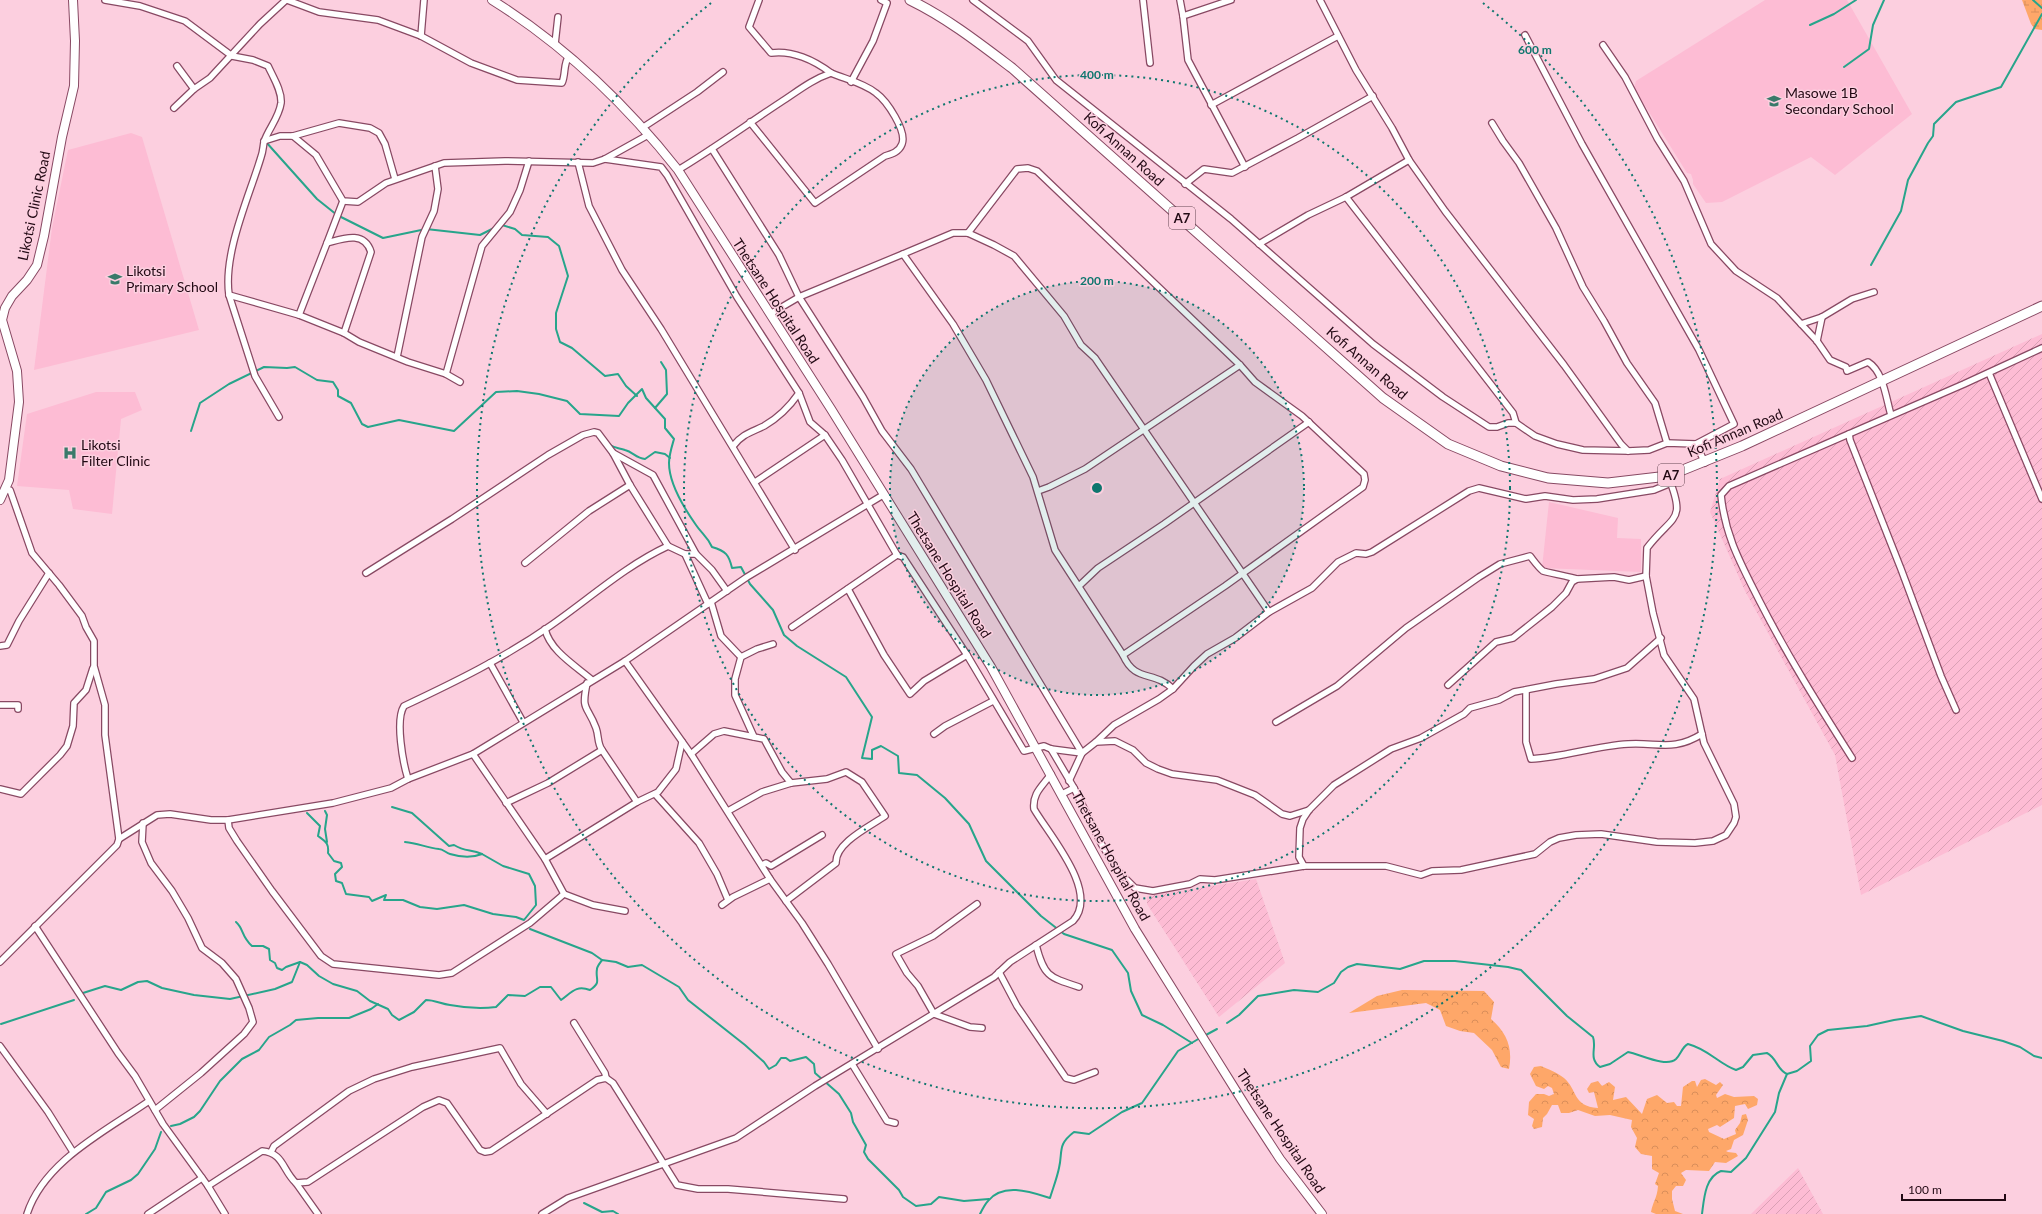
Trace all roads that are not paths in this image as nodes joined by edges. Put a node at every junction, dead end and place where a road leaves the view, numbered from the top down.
1 (73, 0) edge
2 (105, 0) edge
3 (287, 0) edge
4 (424, 0) edge
5 (492, 0) edge
6 (759, 0) edge
7 (881, 0) edge
8 (910, 0) edge
9 (973, 0) edge
10 (1143, 0) edge
11 (1180, 0) edge
12 (1231, 0) edge
13 (1320, 0) edge
14 (1183, 16) junction
15 (558, 17) dead end
16 (1525, 35) dead end
17 (421, 36) junction
18 (1338, 36) junction
19 (556, 44) junction
20 (1603, 45) dead end
21 (232, 56) junction
22 (569, 56) junction
23 (1150, 63) dead end
24 (177, 66) dead end
25 (723, 72) dead end
26 (831, 72) junction
27 (851, 82) junction
28 (194, 89) junction
29 (1373, 96) junction
30 (1211, 104) junction
31 (174, 108) dead end
32 (750, 122) junction
33 (1492, 123) dead end
34 (642, 128) junction
35 (648, 135) junction
36 (293, 136) junction
37 (264, 141) junction
38 (712, 149) junction
39 (605, 159) junction
40 (1409, 160) junction
41 (529, 161) junction
42 (578, 162) junction
43 (435, 166) junction
44 (1245, 167) junction
45 (678, 170) junction
46 (395, 179) junction
47 (1185, 184) junction
48 (1346, 197) junction
49 (343, 201) junction
50 (968, 233) junction
51 (327, 243) junction
52 (1259, 244) junction
53 (903, 254) junction
54 (1874, 292) dead end
55 (228, 295) junction
56 (799, 297) junction
57 (2042, 306) edge
58 (770, 314) junction
59 (299, 315) junction
60 (1822, 318) junction
61 (1801, 324) junction
62 (344, 333) junction
63 (1817, 341) junction
64 (2042, 348) edge
65 (397, 357) junction
66 (1240, 365) junction
67 (1989, 373) junction
68 (446, 374) junction
69 (460, 382) dead end
70 (1881, 382) junction
71 (799, 394) junction
72 (1891, 416) junction
73 (279, 417) dead end
74 (1309, 422) junction
75 (1516, 424) junction
76 (1143, 430) junction
77 (1849, 434) junction
78 (825, 435) junction
79 (1667, 443) junction
80 (1696, 444) junction
81 (733, 446) junction
82 (1628, 451) junction
83 (613, 453) junction
84 (1705, 463) junction
85 (1669, 479) junction
86 (756, 482) junction
87 (630, 485) junction
88 (6, 490) junction
89 (1038, 491) junction
90 (883, 495) junction
91 (0, 500) edge
92 (2042, 500) edge
93 (1193, 502) junction
94 (868, 504) junction
95 (668, 546) junction
96 (795, 550) junction
97 (685, 554) junction
98 (696, 554) junction
99 (897, 555) junction
100 (525, 562) dead end
101 (49, 573) junction
102 (366, 573) dead end
103 (1243, 573) junction
104 (1646, 576) junction
105 (1577, 579) junction
106 (1079, 586) junction
107 (848, 590) junction
108 (727, 591) junction
109 (710, 603) junction
110 (1269, 612) junction
111 (792, 627) dead end
112 (545, 629) junction
113 (1661, 638) junction
114 (774, 644) dead end
115 (0, 646) edge
116 (967, 655) junction
117 (1123, 655) junction
118 (741, 657) junction
119 (625, 661) junction
120 (490, 663) junction
121 (94, 666) junction
122 (592, 680) junction
123 (587, 683) junction
124 (1448, 685) dead end
125 (1173, 689) junction
126 (1526, 690) junction
127 (993, 701) junction
128 (0, 705) edge
129 (18, 709) dead end
130 (1956, 710) dead end
131 (523, 722) junction
132 (1276, 722) dead end
133 (934, 734) dead end
134 (1702, 734) junction
135 (754, 737) junction
136 (682, 742) junction
137 (1096, 742) junction
138 (1036, 746) junction
139 (602, 750) junction
140 (1051, 750) junction
141 (473, 754) junction
142 (691, 754) junction
143 (1082, 754) junction
144 (1852, 758) dead end
145 (1051, 774) junction
146 (408, 779) junction
147 (1069, 781) junction
148 (791, 783) junction
149 (1074, 788) junction
150 (0, 789) edge
151 (655, 794) junction
152 (1062, 794) junction
153 (637, 802) junction
154 (506, 803) junction
155 (1309, 810) junction
156 (728, 811) junction
157 (228, 820) junction
158 (143, 823) junction
159 (822, 835) dead end
160 (119, 839) junction
161 (545, 859) junction
162 (762, 865) junction
163 (1304, 866) junction
164 (770, 879) junction
165 (564, 894) junction
166 (728, 900) junction
167 (786, 901) junction
168 (977, 904) dead end
169 (722, 905) dead end
170 (625, 911) dead end
171 (35, 926) junction
172 (1036, 944) junction
173 (0, 962) edge
174 (999, 972) junction
175 (1079, 987) dead end
176 (934, 1014) junction
177 (574, 1024) dead end
178 (982, 1028) dead end
179 (0, 1046) edge
180 (878, 1049) junction
181 (852, 1064) junction
182 (1095, 1072) dead end
183 (606, 1078) junction
184 (149, 1101) junction
185 (155, 1110) junction
186 (547, 1114) junction
187 (895, 1123) dead end
188 (73, 1152) junction
189 (271, 1152) junction
190 (664, 1163) junction
191 (202, 1178) junction
192 (296, 1183) junction
193 (208, 1186) junction
194 (844, 1199) dead end
195 (27, 1214) edge
196 (148, 1214) edge
197 (225, 1214) edge
198 (318, 1214) edge
199 (542, 1214) edge
200 (1322, 1214) edge

1 - 88 main road, Likotsi Clinic Road
2 - 21 street
3 - 17 street
3 - 21 street
4 - 17 street
5 - 19 main road, Thetsane Hospital Road
6 - 26 street
7 - 27 street
8 - 85 main road, Kofi Annan Road / A7
9 - 47 street
10 - 23 street
11 - 14 street
12 - 14 street
13 - 18 street
14 - 30 street
15 - 19 street
16 - 80 street
17 - 22 street
18 - 29 street
18 - 30 street
19 - 22 main road, Thetsane Hospital Road
20 - 61 street
21 - 28 street
21 - 37 street
22 - 34 main road, Thetsane Hospital Road
24 - 28 street
25 - 34 street
26 - 27 street
26 - 32 street
27 - 32 street
28 - 31 street
29 - 40 street
29 - 44 street
30 - 44 street
32 - 38 street
33 - 79 street
34 - 35 main road, Thetsane Hospital Road
35 - 39 street
35 - 45 main road, Thetsane Hospital Road
36 - 37 street
36 - 46 street
36 - 49 street
37 - 55 street
38 - 45 street
38 - 56 street
39 - 42 street
39 - 71 street
40 - 48 street
40 - 82 street
41 - 42 street
41 - 43 street
41 - 68 street
42 - 81 street
43 - 46 street
43 - 65 street
44 - 47 street
45 - 58 main road, Thetsane Hospital Road
46 - 49 street
47 - 52 street
48 - 52 street
48 - 75 street
49 - 51 street
50 - 53 street
50 - 66 street
50 - 76 street
51 - 59 street
51 - 62 street
52 - 75 street
53 - 56 street
53 - 89 street
54 - 60 street
55 - 59 street
55 - 73 street
56 - 58 street
56 - 143 street
57 - 70 main road, Kofi Annan Road / A7
58 - 90 main road, Thetsane Hospital Road
59 - 62 street
60 - 61 street
60 - 63 street
61 - 63 street
62 - 65 street
63 - 70 street
64 - 67 street
65 - 68 street
66 - 74 street
66 - 76 street
67 - 72 street
67 - 92 street
68 - 69 street
70 - 72 street
70 - 84 main road, Kofi Annan Road / A7
71 - 78 street
71 - 81 street
72 - 77 street
74 - 93 street
74 - 103 street
75 - 82 street
76 - 89 street
76 - 93 street
77 - 130 street
77 - 144 street
78 - 86 street
78 - 94 street
79 - 80 street
79 - 82 street
80 - 84 street
81 - 86 street
83 - 87 street
83 - 98 street
83 - 102 street
84 - 85 main road, Kofi Annan Road / A7
85 - 104 street
85 - 110 street
86 - 96 street
87 - 95 street
87 - 100 street
88 - 91 main road, Likotsi Clinic Road
88 - 101 street
89 - 106 street
90 - 94 street
90 - 138 main road, Thetsane Hospital Road
93 - 103 street
93 - 106 street
94 - 96 street
94 - 99 street
95 - 97 street
95 - 112 street
96 - 108 street
97 - 98 street
97 - 109 street
98 - 108 street
99 - 107 street
99 - 116 street
101 - 115 street
101 - 121 street
103 - 110 street
103 - 117 street
104 - 105 street
104 - 113 street
105 - 124 street
105 - 132 street
106 - 117 street
107 - 111 street
107 - 116 street
108 - 109 street
109 - 118 street
109 - 119 street
110 - 125 street
112 - 120 street
112 - 122 street
113 - 126 street
113 - 134 street
114 - 118 street
116 - 127 street
117 - 125 street
118 - 135 street
119 - 122 street
119 - 136 street
120 - 131 street
120 - 146 street
121 - 150 street
121 - 160 street
122 - 123 street
123 - 131 street
123 - 139 street
125 - 137 street
126 - 134 street
126 - 155 street
127 - 133 street
127 - 138 street
128 - 129 street
131 - 141 street
134 - 163 street
135 - 142 street
135 - 148 street
136 - 142 street
136 - 151 street
137 - 143 street
137 - 155 street
138 - 140 street
138 - 145 main road, Thetsane Hospital Road
139 - 153 street
139 - 154 street
140 - 143 street
140 - 147 street
141 - 146 street
141 - 154 street
142 - 156 street
143 - 147 street
145 - 152 main road, Thetsane Hospital Road
145 - 172 street
146 - 157 street
147 - 149 street
148 - 156 street
148 - 167 street
149 - 152 street
149 - 163 street
151 - 153 street
151 - 166 street
152 - 200 main road, Thetsane Hospital Road
153 - 161 street
154 - 161 street
155 - 163 street
156 - 162 street
157 - 158 street
157 - 165 street
158 - 160 street
158 - 185 street
159 - 162 street
160 - 171 street
161 - 165 street
162 - 164 street
164 - 166 street
164 - 167 street
165 - 170 street
166 - 169 street
167 - 180 street
168 - 176 street
171 - 173 street
171 - 184 street
172 - 174 street
172 - 175 street
174 - 176 street
174 - 182 street
176 - 178 street
176 - 180 street
177 - 183 street
179 - 188 street
180 - 181 street
181 - 187 street
181 - 190 street
183 - 186 street
183 - 190 street
184 - 185 street
184 - 188 street
185 - 191 street
186 - 189 street
186 - 192 street
188 - 195 street
189 - 192 street
189 - 193 street
190 - 194 street
190 - 199 street
191 - 193 street
191 - 196 street
192 - 198 street
193 - 197 street

